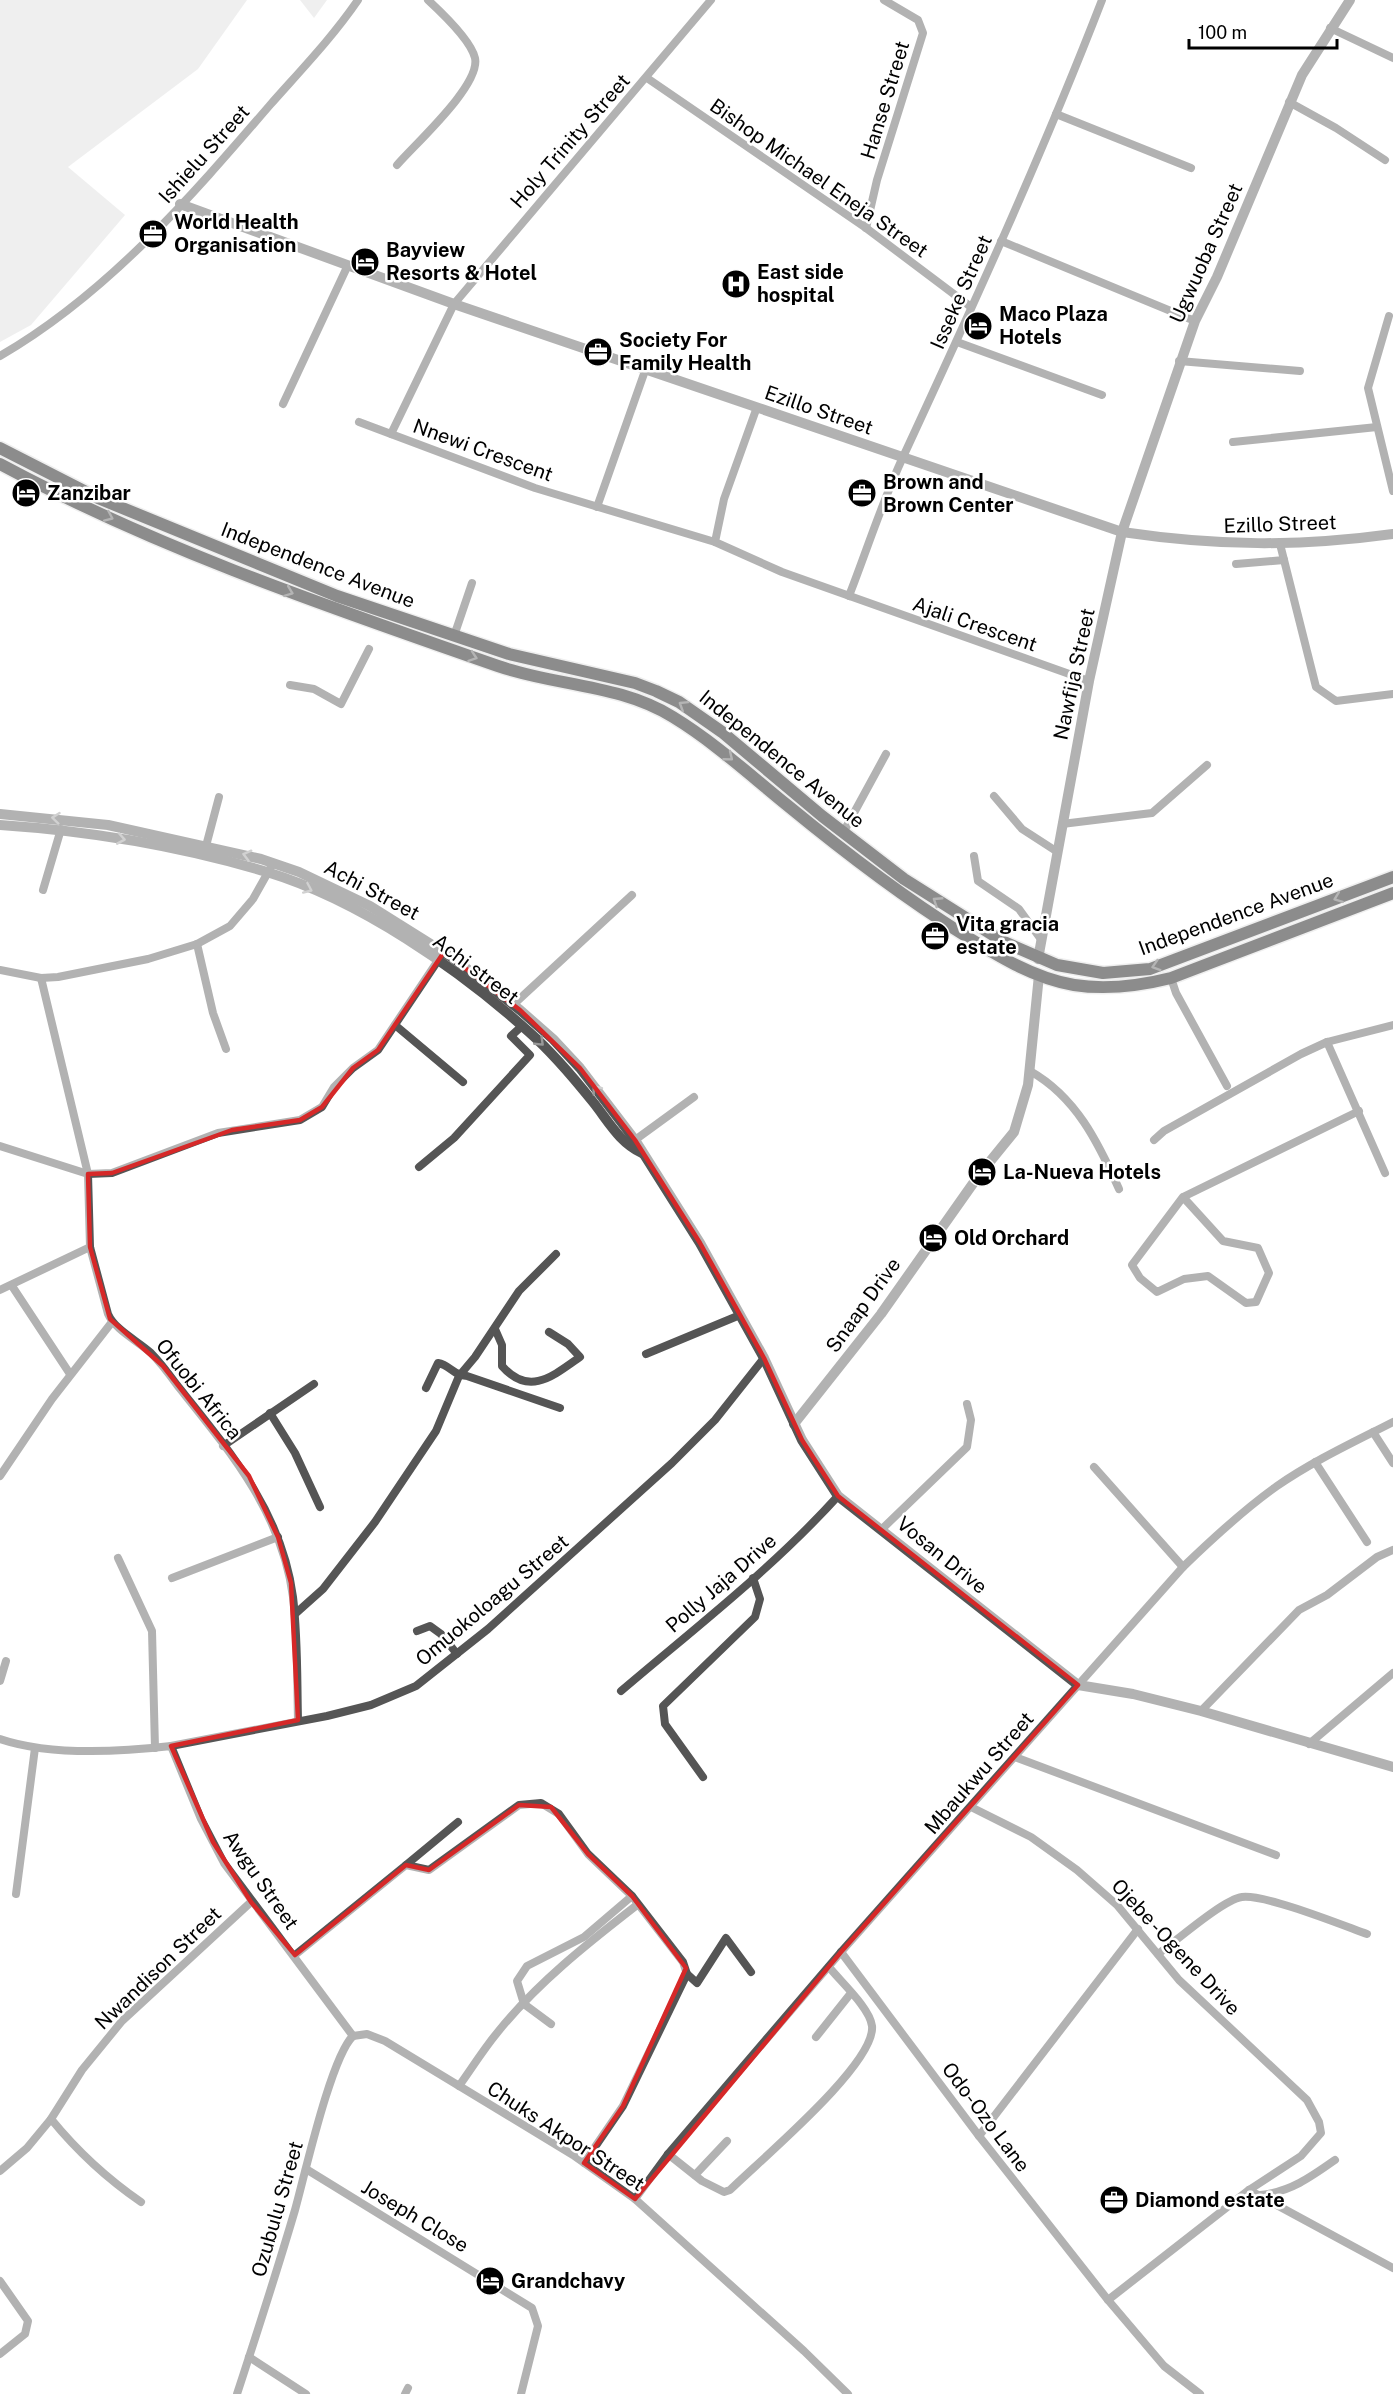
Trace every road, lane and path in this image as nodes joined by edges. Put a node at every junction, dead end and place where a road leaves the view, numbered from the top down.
1 (358, 0) edge
2 (428, 0) edge
3 (711, 0) edge
4 (884, 0) edge
5 (1102, 0) edge
6 (1350, 0) edge
7 (1330, 28) junction
8 (1393, 58) edge
9 (647, 78) junction
10 (1289, 102) junction
11 (1056, 114) junction
12 (1385, 160) dead end
13 (397, 165) dead end
14 (1191, 168) dead end
15 (180, 204) junction
16 (866, 228) junction
17 (1001, 242) junction
18 (348, 266) junction
19 (454, 304) junction
20 (971, 307) junction
21 (1389, 316) dead end
22 (1195, 321) junction
23 (957, 342) junction
24 (0, 356) edge
25 (1179, 361) junction
26 (646, 368) junction
27 (1300, 371) dead end
28 (1102, 394) dead end
29 (283, 404) dead end
30 (757, 407) junction
31 (359, 422) dead end
32 (1377, 427) junction
33 (391, 434) junction
34 (1233, 442) dead end
35 (0, 448) edge
36 (903, 458) junction
37 (0, 464) edge
38 (1393, 491) edge
39 (597, 507) junction
40 (1122, 532) junction
41 (1393, 534) edge
42 (715, 542) junction
43 (1280, 544) junction
44 (1284, 560) junction
45 (1236, 564) dead end
46 (782, 572) joint
47 (472, 583) dead end
48 (849, 596) junction
49 (454, 636) junction
50 (369, 649) dead end
51 (1089, 681) junction
52 (290, 685) dead end
53 (1393, 694) edge
54 (886, 754) dead end
55 (1207, 765) dead end
56 (219, 796) dead end
57 (994, 796) dead end
58 (0, 814) edge
59 (1062, 824) junction
60 (0, 825) edge
61 (61, 829) junction
62 (843, 833) junction
63 (206, 846) junction
64 (1056, 851) junction
65 (974, 856) dead end
66 (271, 868) junction
67 (1393, 877) edge
68 (43, 890) dead end
69 (1393, 893) edge
70 (632, 895) dead end
71 (1041, 938) junction
72 (197, 944) junction
73 (441, 957) junction
74 (1038, 958) junction
75 (0, 970) edge
76 (1039, 975) junction
77 (41, 978) junction
78 (1171, 978) junction
79 (514, 1004) junction
80 (395, 1025) junction
81 (522, 1026) junction
82 (1393, 1028) edge
83 (1327, 1042) junction
84 (226, 1049) dead end
85 (1030, 1071) junction
86 (463, 1082) dead end
87 (1227, 1086) dead end
88 (694, 1097) dead end
89 (1359, 1111) junction
90 (635, 1140) junction
91 (1154, 1140) dead end
92 (0, 1146) edge
93 (642, 1154) junction
94 (419, 1167) dead end
95 (1386, 1173) dead end
96 (88, 1174) junction
97 (1119, 1189) dead end
98 (1183, 1197) junction
99 (90, 1247) junction
100 (556, 1254) dead end
101 (12, 1286) junction
102 (0, 1290) edge
103 (741, 1315) junction
104 (112, 1322) junction
105 (495, 1329) junction
106 (549, 1332) dead end
107 (646, 1354) dead end
108 (764, 1358) junction
109 (70, 1374) junction
110 (459, 1376) junction
111 (314, 1384) dead end
112 (426, 1388) dead end
113 (967, 1404) dead end
114 (560, 1408) dead end
115 (270, 1413) junction
116 (1393, 1422) edge
117 (794, 1424) junction
118 (1373, 1432) junction
119 (223, 1446) junction
120 (1315, 1462) junction
121 (1393, 1463) edge
122 (1094, 1467) dead end
123 (0, 1476) edge
124 (838, 1496) junction
125 (320, 1507) dead end
126 (882, 1529) junction
127 (278, 1537) junction
128 (1367, 1542) dead end
129 (1393, 1551) edge
130 (118, 1558) dead end
131 (1183, 1566) junction
132 (172, 1578) dead end
133 (753, 1578) junction
134 (295, 1614) junction
135 (417, 1631) dead end
136 (458, 1654) junction
137 (6, 1661) dead end
138 (1393, 1673) edge
139 (0, 1681) edge
140 (1078, 1685) junction
141 (621, 1690) dead end
142 (1201, 1711) junction
143 (298, 1720) junction
144 (0, 1739) edge
145 (1309, 1744) junction
146 (171, 1746) junction
147 (35, 1748) junction
148 (155, 1748) junction
149 (1015, 1757) junction
150 (1393, 1767) edge
151 (703, 1777) dead end
152 (971, 1807) junction
153 (458, 1822) dead end
154 (1276, 1856) dead end
155 (406, 1865) junction
156 (16, 1894) dead end
157 (632, 1896) junction
158 (251, 1902) junction
159 (637, 1905) junction
160 (1138, 1929) junction
161 (1367, 1934) dead end
162 (841, 1952) junction
163 (1158, 1954) junction
164 (295, 1955) junction
165 (829, 1967) junction
166 (751, 1972) dead end
167 (687, 1974) junction
168 (851, 1993) junction
169 (524, 2004) junction
170 (551, 2024) dead end
171 (353, 2036) junction
172 (816, 2037) dead end
173 (459, 2086) junction
174 (51, 2119) junction
175 (979, 2136) junction
176 (727, 2141) dead end
177 (668, 2154) junction
178 (1335, 2160) dead end
179 (584, 2163) junction
180 (306, 2169) junction
181 (0, 2171) edge
182 (695, 2175) junction
183 (1249, 2190) junction
184 (1260, 2195) junction
185 (635, 2199) junction
186 (141, 2202) dead end
187 (1393, 2268) edge
188 (0, 2280) edge
189 (1108, 2300) junction
190 (0, 2354) edge
191 (249, 2357) junction
192 (237, 2394) edge
193 (306, 2394) edge
194 (521, 2394) edge
195 (848, 2394) edge
196 (1200, 2394) edge

1 - 15 street, Ishielu Street
2 - 13 street
3 - 9 street, Holy Trinity Street
4 - 16 street, Hanse Street
5 - 11 street, Isseke Street
6 - 7 street, Ugwuoba Street
7 - 8 street
7 - 10 street, Ugwuoba Street
9 - 16 street, Bishop Michael Eneja Street
9 - 19 street, Holy Trinity Street
10 - 12 street
10 - 22 street, Ugwuoba Street
11 - 14 street
11 - 17 street, Isseke Street
15 - 18 street, Ezillo Street
15 - 24 street, Ishielu Street
16 - 20 street, Bishop Michael Eneja Street
17 - 20 street, Isseke Street
17 - 22 street
18 - 19 street, Ezillo Street
18 - 29 street
19 - 26 street, Ezillo Street
19 - 33 street, Holy Trinity Street
20 - 23 street, Isseke Street
21 - 32 street
22 - 25 street, Ugwuoba Street
23 - 28 street
23 - 36 street, Isseke Street
25 - 27 street
25 - 40 street, Ugwuoba Street
26 - 30 street, Ezillo Street
26 - 39 street
30 - 36 street, Ezillo Street
30 - 42 street
31 - 33 street, Nnewi Crescent
32 - 34 street
32 - 38 street
33 - 39 street, Nnewi Crescent
35 - 49 main road, Independence Avenue
36 - 40 street, Ezillo Street
36 - 48 street, Isseke Street
37 -> 76 main road, Independence Avenue
39 - 42 street, Nnewi Crescent
40 - 43 street, Ezillo Street
40 - 51 street, Nawfija Street
41 - 43 street, Ezillo Street
42 - 46 street, Nnewi Crescent
43 - 44 street
44 - 45 street
44 - 53 street
46 - 48 street, Ajali Crescent
47 - 49 street
48 - 51 street, Ajali Crescent
62 -> 49 main road, Independence Avenue
50 - 52 street
51 - 59 street, Nawfija Street
54 - 62 street
55 - 59 street
56 - 63 street
57 - 64 street
63 -> 58 street, Achi Street
59 - 64 street, Nawfija Street
60 - 61 street
61 -> 66 street
61 - 68 street
74 -> 62 main road, Independence Avenue
66 -> 63 street, Achi Street
64 - 71 street, Nawfija Street
65 - 71 street
66 - 72 street
66 - 73 street, Achi Street
67 -> 74 main road, Independence Avenue
69 - 78 main road, Independence Avenue
70 - 79 street
71 - 74 street, Nawfija Street
72 - 77 street
72 - 84 street
73 - 79 street, Achi Street
73 - 80 street
73 - 81 street, Achi street
74 - 76 street
75 - 77 street
76 - 78 main road, Independence Avenue
76 - 85 street, Snaap Drive
77 - 96 street
78 - 87 street
90 -> 79 street, Achi Street
80 - 86 street
80 - 96 street
81 -> 93 street, Achi street
81 - 94 street
82 - 83 street
83 - 89 street
83 - 91 street
85 - 97 street
85 - 117 street, Snaap Drive
88 - 90 street
89 - 95 street
89 - 98 street
90 - 93 street, Achi Street
92 - 96 street
93 - 103 street, Vosan Drive
96 - 99 street
98 - 98 street
99 - 101 street
99 - 104 street
100 - 105 street
101 - 102 street
101 - 109 street
103 - 107 street
103 - 108 street, Vosan Drive
104 - 109 street
104 - 119 street, Ofuobi Africa
105 - 106 street
105 - 110 street
108 - 117 street, Vosan Drive
108 - 136 street, Omuokoloagu Street
109 - 123 street
110 - 112 street
110 - 114 street
110 - 134 street
111 - 115 street
113 - 126 street
115 - 119 street
115 - 125 street
116 - 118 street, Mbaukwu Street
117 - 124 street, Vosan Drive
118 - 120 street, Mbaukwu Street
118 - 121 street
119 - 127 street, Ofuobi Africa
120 - 128 street
120 - 131 street, Mbaukwu Street
122 - 131 street
124 - 126 street, Vosan Drive
124 - 133 street, Polly Jaja Drive
126 - 140 street, Vosan Drive
127 - 132 street
127 - 134 street, Ofuobi Africa
129 - 142 street
130 - 148 street
131 - 140 street, Mbaukwu Street
133 - 141 street, Polly Jaja Drive
133 - 151 street
134 - 143 street, Ofuobi Africa
135 - 136 street
136 - 143 street, Omuokoloagu Street
137 - 139 street
138 - 145 street
140 - 142 street, Vosan Drive
140 - 149 street, Mbaukwu Street
142 - 145 street, Vosan Drive
143 - 146 street, Omuokoloagu Street
144 - 147 street
145 - 150 street, Vosan Drive
146 - 148 street
146 - 158 street, Awgu Street
147 - 148 street
147 - 156 street
149 - 152 street, Mbaukwu Street
149 - 154 street
152 - 160 street, Ojebe -Ogene Drive
152 - 162 street, Mbaukwu Street
153 - 155 street
155 - 157 street
155 - 164 street
157 - 159 street
157 - 169 street
158 - 164 street, Awgu Street
158 - 174 street, Nwandison Street
159 - 167 street
159 - 169 street
160 - 163 street, Ojebe -Ogene Drive
160 - 175 street
161 - 163 street
162 - 165 street, Mbaukwu Street
162 - 175 street, Odo-Ozo Lane
163 - 183 street, Ojebe -Ogene Drive
164 - 171 street, Awgu Street
165 - 168 street
165 - 177 street, Mbaukwu Street
166 - 167 street
167 - 179 street
168 - 172 street
168 - 182 street
169 - 170 street
169 - 173 street
171 - 173 street, Chuks Akpor Street
171 - 180 street, Ozubulu Street
173 - 179 street, Chuks Akpor Street
174 - 181 street, Nwandison Street
174 - 186 street
175 - 189 street, Odo-Ozo Lane
176 - 182 street
177 - 182 street
177 - 185 street, Mbaukwu Street
178 - 184 street
179 - 185 street, Chuks Akpor Street
180 - 191 street, Ozubulu Street
180 - 194 street, Joseph Close
183 - 184 street
183 - 189 street
184 - 187 street
185 - 195 street, Chuks Akpor Street
188 - 190 street
189 - 196 street, Odo-Ozo Lane
191 - 192 street, Ozubulu Street
191 - 193 street

